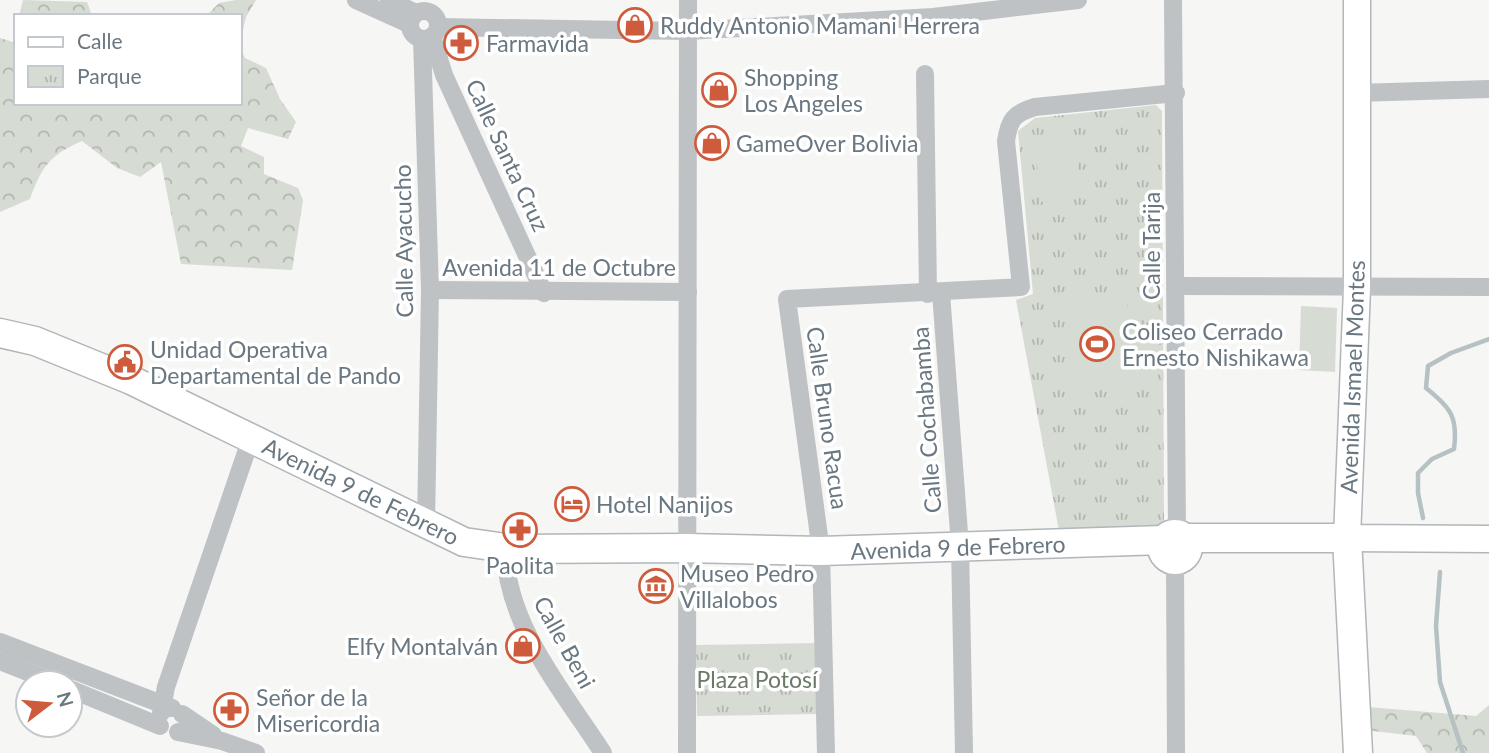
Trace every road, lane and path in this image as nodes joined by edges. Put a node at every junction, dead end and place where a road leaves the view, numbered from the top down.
1 (356, 0) edge
2 (389, 0) edge
3 (688, 0) edge
4 (1078, 0) edge
5 (1173, 0) edge
6 (1357, 0) edge
7 (933, 8) edge
8 (419, 12) edge
9 (687, 31) junction
10 (431, 34) junction
11 (925, 74) dead end
12 (1489, 89) edge
13 (1176, 93) junction
14 (1356, 93) junction
15 (1176, 286) junction
16 (1489, 286) edge
17 (1357, 288) junction
18 (430, 290) junction
19 (688, 292) junction
20 (544, 293) junction
21 (935, 293) junction
22 (0, 333) edge
23 (0, 350) edge
24 (249, 444) junction
25 (426, 525) junction
26 (1489, 539) edge
27 (1175, 546) junction
28 (1347, 546) junction
29 (960, 554) junction
30 (1489, 554) edge
31 (686, 555) junction
32 (505, 556) junction
33 (821, 560) junction
34 (0, 642) edge
35 (0, 661) edge
36 (20, 669) edge
37 (84, 692) edge
38 (167, 710) junction
39 (256, 753) edge
40 (603, 753) edge
41 (687, 753) edge
42 (826, 753) edge
43 (964, 753) edge
44 (1176, 753) edge
45 (1358, 753) edge

1 - 8 street
2 - 8 street
3 - 9 street
4 - 7 street
5 - 13 street, Calle Tarija
6 - 14 street, Avenida Ismael Montes
7 - 9 street
8 - 10 street
8 - 10 street
9 - 10 street
9 - 19 street
10 - 18 street, Calle Ayacucho
10 - 20 street, Calle Santa Cruz
11 - 21 street, Calle Cochabamba
12 - 14 street
13 - 15 street, Calle Tarija
13 - 21 street
14 - 17 street, Avenida Ismael Montes
15 - 17 street
15 - 27 street, Calle Tarija
16 - 17 street
17 - 28 street, Avenida Ismael Montes
18 - 20 street, Avenida 11 de Octubre
18 - 25 street, Calle Ayacucho
19 - 20 street, Avenida 11 de Octubre
19 - 31 street
21 - 29 street, Calle Cochabamba
21 - 33 street, Calle Bruno Racua
22 - 24 main road, Avenida 9 de Febrero
23 - 24 main road, Avenida 9 de Febrero
24 - 25 main road, Avenida 9 de Febrero
24 - 32 main road, Avenida 9 de Febrero
24 - 38 street
25 - 32 main road, Avenida 9 de Febrero
26 - 28 street, Avenida 9 de Febrero
27 - 28 main road, Avenida 9 de Febrero
27 - 29 main road, Avenida 9 de Febrero
27 - 44 street, Calle Tarija
28 - 30 street, Avenida 9 de Febrero
28 - 45 main road, Avenida Ismael Montes
29 - 33 main road, Avenida 9 de Febrero
29 - 43 street, Calle Cochabamba
31 - 32 main road, Avenida 9 de Febrero
31 - 33 main road, Avenida 9 de Febrero
31 - 41 street
32 - 40 street, Calle Beni
33 - 42 street, Calle Bruno Racua
34 - 38 street
35 - 36 street
37 - 38 street
38 - 39 street

